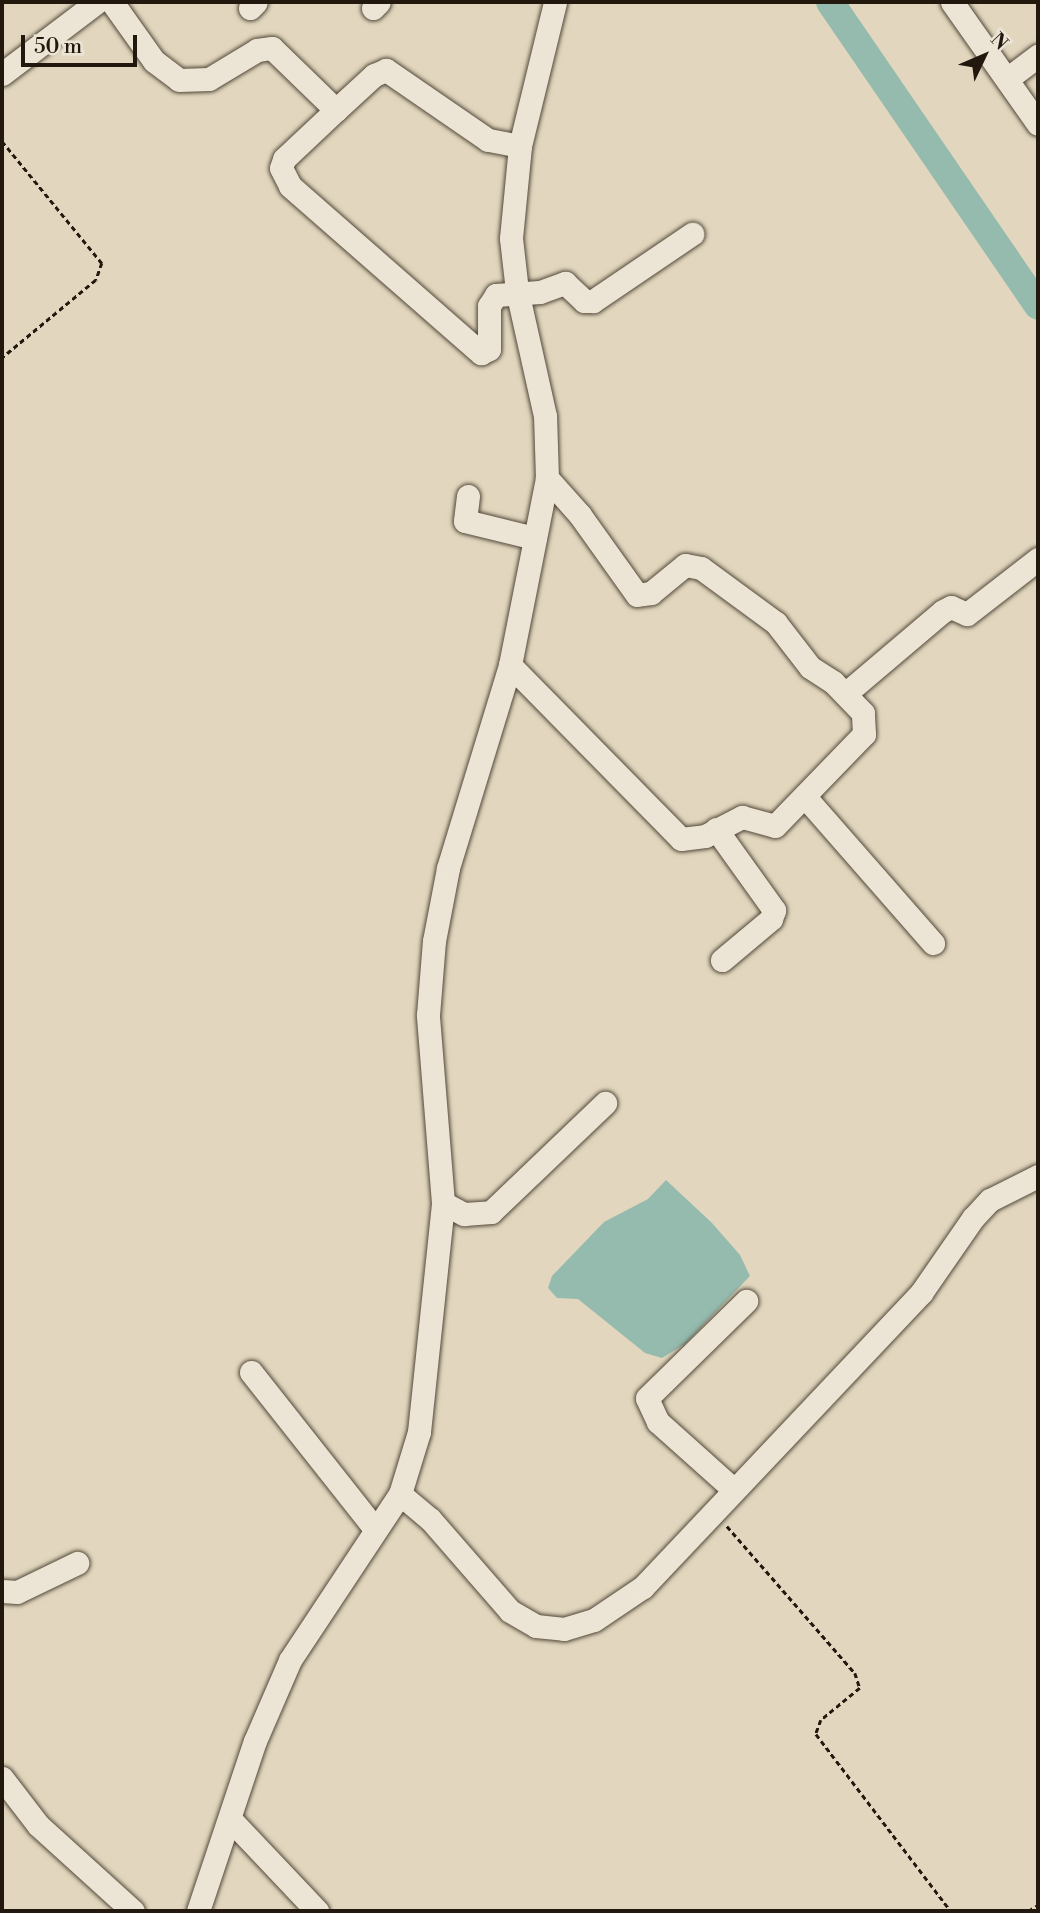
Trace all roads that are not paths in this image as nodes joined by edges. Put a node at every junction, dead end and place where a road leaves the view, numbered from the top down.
1 (97, 2) edge
2 (112, 2) edge
3 (555, 2) edge
4 (962, 6) edge
5 (1038, 56) edge
6 (2, 74) edge
7 (1007, 79) junction
8 (336, 110) junction
9 (1038, 124) edge
10 (520, 146) junction
11 (692, 234) dead end
12 (517, 291) junction
13 (547, 478) junction
14 (468, 496) dead end
15 (535, 538) junction
16 (1038, 559) edge
17 (510, 665) junction
18 (845, 694) junction
19 (806, 798) junction
20 (716, 830) junction
21 (933, 943) dead end
22 (722, 960) dead end
23 (605, 1103) dead end
24 (1038, 1176) edge
25 (443, 1203) junction
26 (746, 1301) dead end
27 (251, 1372) dead end
28 (733, 1489) junction
29 (400, 1494) junction
30 (375, 1529) junction
31 (77, 1563) dead end
32 (2, 1591) edge
33 (2, 1778) edge
34 (230, 1819) junction
35 (134, 1911) edge
36 (198, 1911) edge
37 (317, 1911) edge

1 - 6 street
2 - 8 street
3 - 10 street
4 - 7 street
5 - 7 street
7 - 9 street
8 - 10 street
8 - 12 street
10 - 12 street
11 - 12 street
12 - 13 street
13 - 15 street
13 - 18 street
14 - 15 street
15 - 17 street
16 - 18 street
17 - 20 street
17 - 25 street
18 - 19 street
19 - 20 street
19 - 21 street
20 - 22 street
23 - 25 street
24 - 28 street
25 - 29 street
26 - 28 street
27 - 30 street
28 - 29 street
29 - 30 street
30 - 34 street
31 - 32 street
33 - 35 street
34 - 36 street
34 - 37 street

